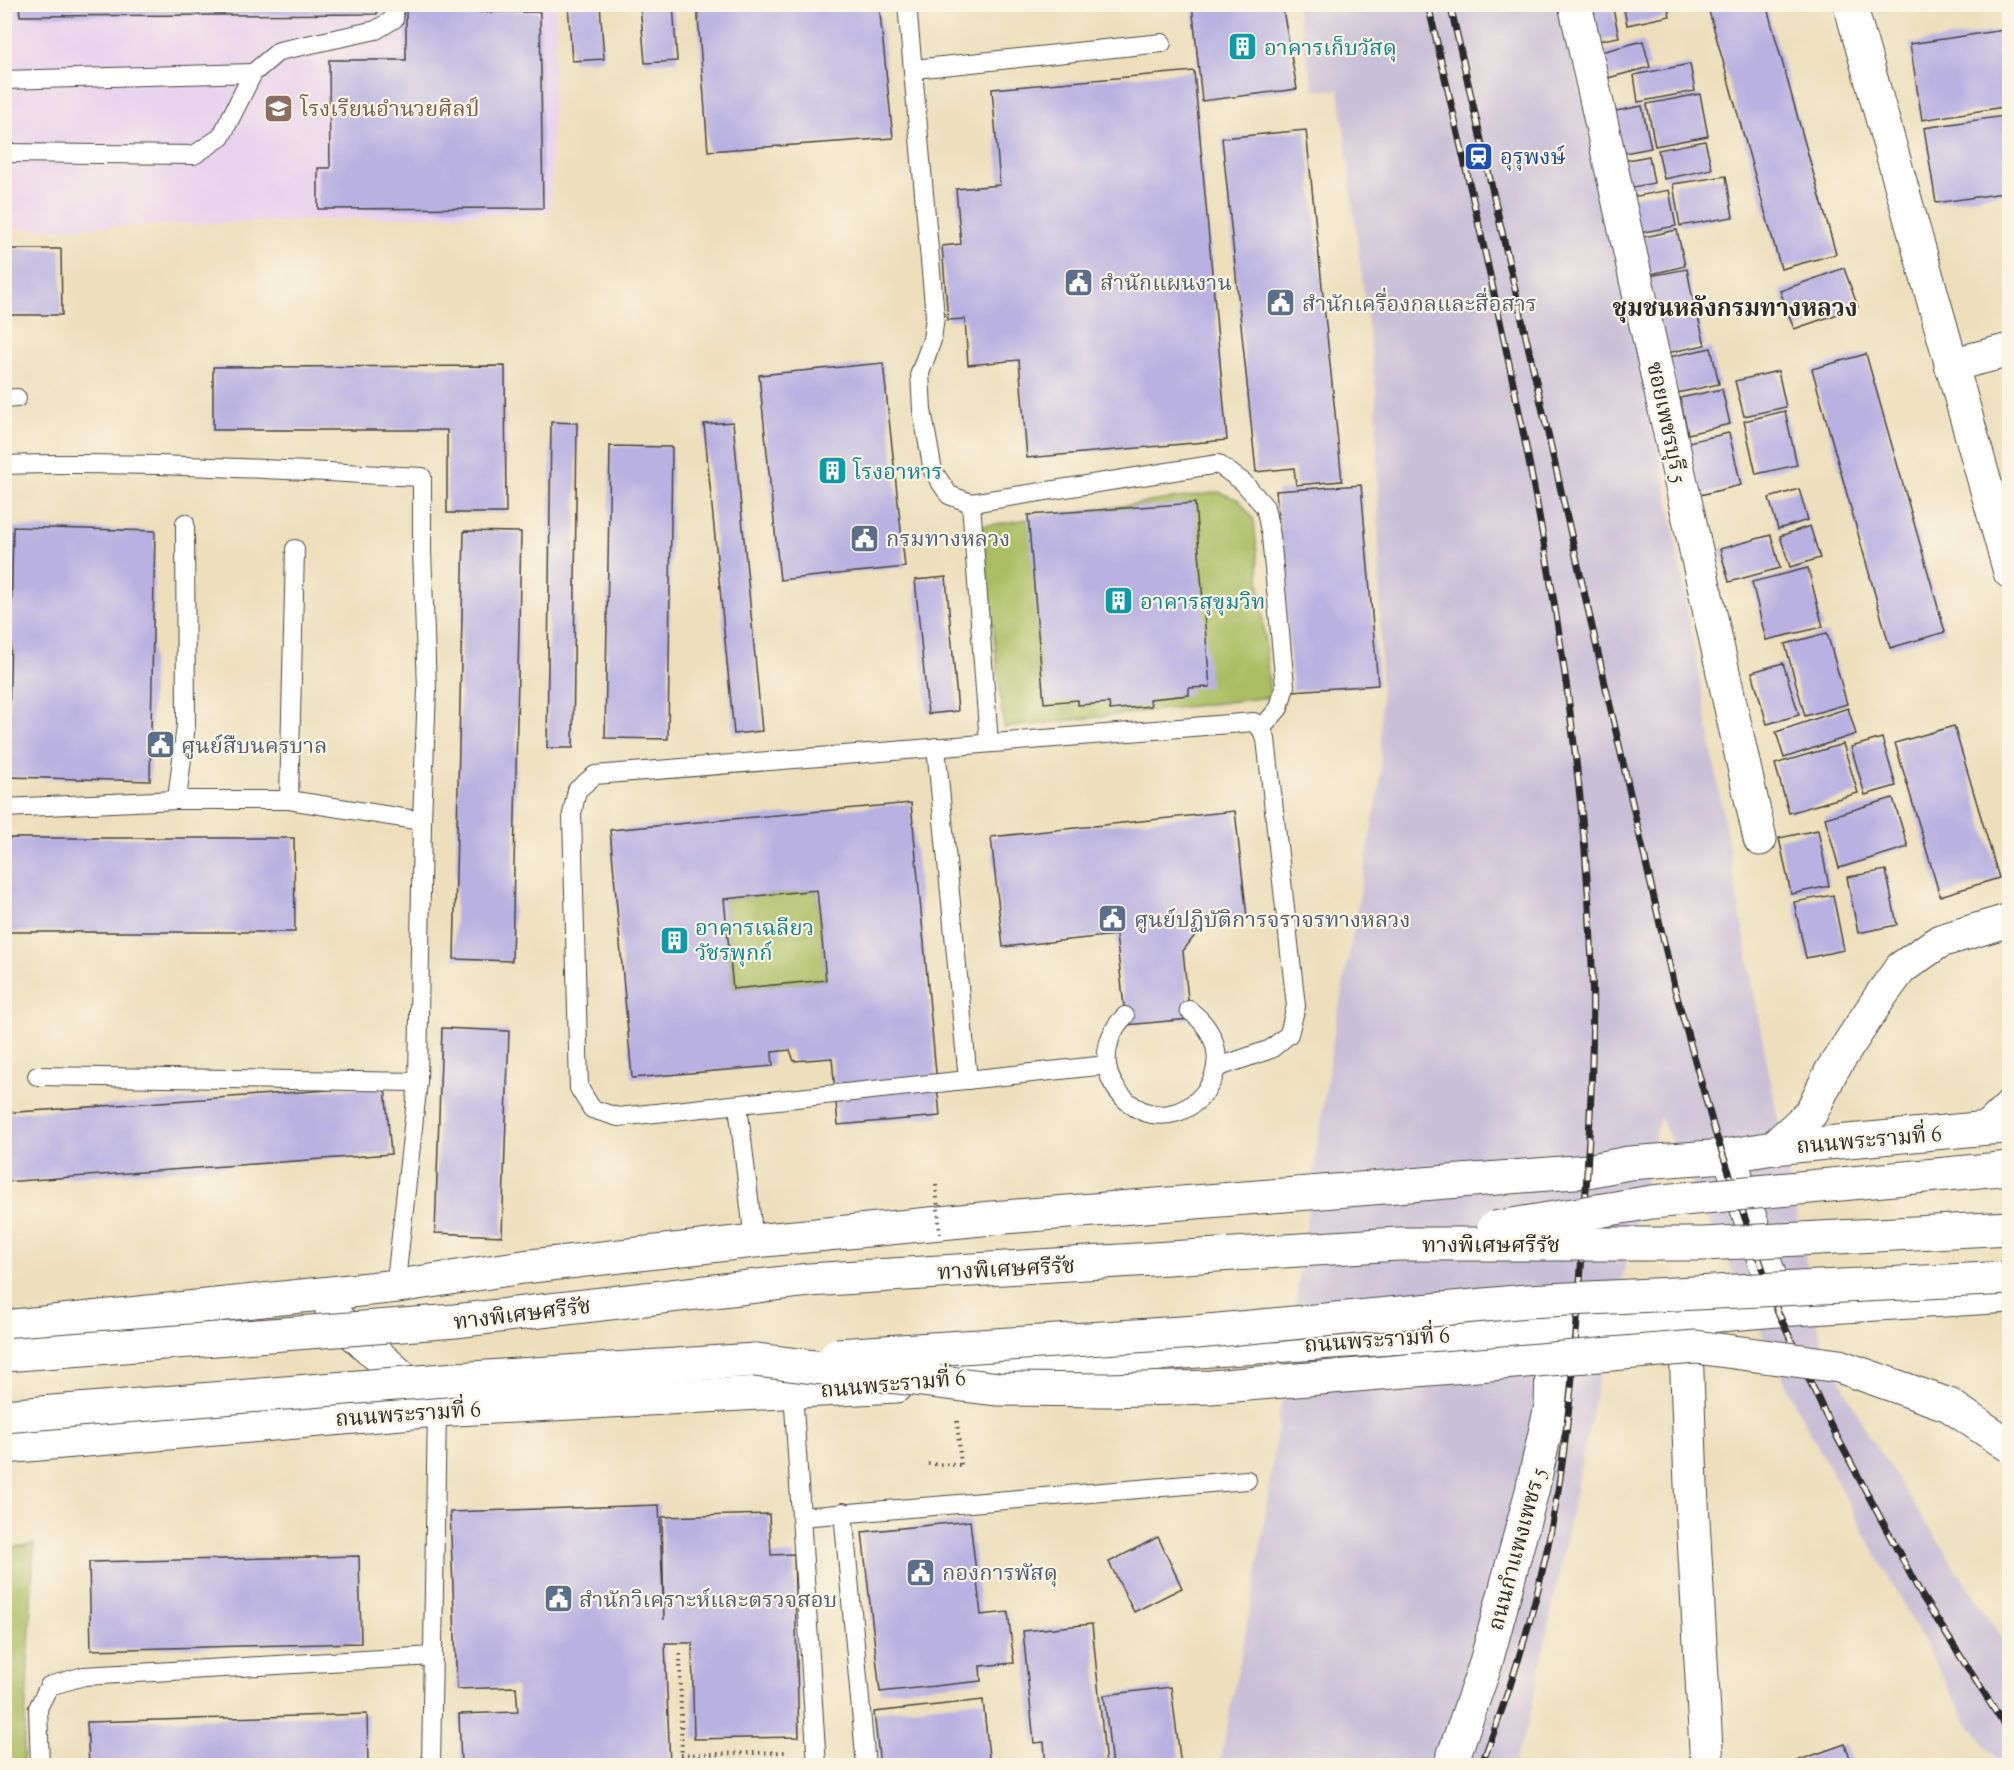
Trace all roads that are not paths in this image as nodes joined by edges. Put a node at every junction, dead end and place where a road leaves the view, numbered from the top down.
1 (394, 4) edge
2 (907, 4) edge
3 (1575, 4) edge
4 (1850, 4) edge
5 (1162, 43) dead end
6 (914, 69) junction
7 (253, 73) junction
8 (4, 80) edge
9 (4, 153) edge
10 (2010, 350) edge
11 (1951, 365) junction
12 (4, 465) edge
13 (971, 503) junction
14 (185, 523) dead end
15 (295, 549) dead end
16 (2010, 572) edge
17 (1261, 729) junction
18 (989, 743) junction
19 (936, 747) junction
20 (177, 800) junction
21 (289, 800) junction
22 (4, 808) edge
23 (422, 821) junction
24 (1760, 839) dead end
25 (2010, 920) edge
26 (1189, 1010) dead end
27 (1125, 1016) dead end
28 (1107, 1065) junction
29 (1216, 1068) junction
30 (37, 1076) dead end
31 (968, 1080) junction
32 (418, 1082) junction
33 (738, 1105) junction
34 (2002, 1121) edge
35 (1773, 1148) junction
36 (1729, 1155) junction
37 (2010, 1168) edge
38 (2010, 1228) edge
39 (754, 1240) junction
40 (1398, 1244) junction
41 (2010, 1278) edge
42 (398, 1286) junction
43 (310, 1294) junction
44 (2010, 1296) edge
45 (1781, 1311) junction
46 (1685, 1317) junction
47 (4, 1327) edge
48 (1553, 1327) junction
49 (4, 1355) edge
50 (755, 1360) junction
51 (793, 1391) junction
52 (437, 1410) junction
53 (4, 1416) edge
54 (2010, 1446) edge
55 (4, 1447) edge
56 (1247, 1480) dead end
57 (843, 1512) junction
58 (801, 1517) junction
59 (433, 1656) junction
60 (817, 1758) edge
61 (40, 1766) edge
62 (431, 1766) edge
63 (866, 1766) edge
64 (1450, 1766) edge
65 (1707, 1766) edge

1 - 7 lane
2 - 6 lane
3 - 24 main road, ซอยเพชรบุรี 5
4 - 11 main road
5 - 6 lane
6 - 13 lane
7 - 8 lane
7 - 9 lane
10 - 11 main road
11 - 16 main road
12 - 23 lane
13 - 17 lane
13 - 18 lane
14 - 20 lane
15 - 21 lane
17 - 18 lane
17 - 29 lane
18 - 19 lane
19 - 31 lane
19 - 33 lane
20 - 21 lane
20 - 22 lane
21 - 23 lane
23 - 32 lane
25 - 35 main road
26 - 29 lane
27 - 28 lane
28 - 29 lane
28 - 31 lane
30 - 32 lane
31 - 33 lane
32 - 42 lane
33 - 39 lane
34 - 35 main road, ถนนพระรามที่ 6
35 - 36 main road, ถนนพระรามที่ 6
36 - 39 main road, ถนนพระรามที่ 6
36 - 45 main road
37 - 40 main road, bridge
38 - 40 main road, ทางพิเศษศรีรัช, bridge
39 - 42 main road, ถนนพระรามที่ 6
40 - 49 main road, ทางพิเศษศรีรัช, bridge
41 - 50 main road, bridge
42 - 43 main road, ถนนพระรามที่ 6
43 - 47 main road, ถนนพระรามที่ 6
43 - 52 main road
44 - 45 main road, ถนนพระรามที่ 6
45 - 46 main road, ถนนพระรามที่ 6
46 - 48 main road, ถนนพระรามที่ 6
46 - 65 main road
48 - 51 main road, ถนนพระรามที่ 6
48 - 64 main road, ถนนกำแพงเพชร 5
50 - 53 main road, bridge
50 - 54 main road, bridge
51 - 52 main road, ถนนพระรามที่ 6
51 - 58 lane
52 - 55 main road, ถนนพระรามที่ 6
52 - 59 lane
56 - 57 lane
57 - 58 lane
57 - 63 lane
58 - 60 lane
59 - 61 lane
59 - 62 lane

